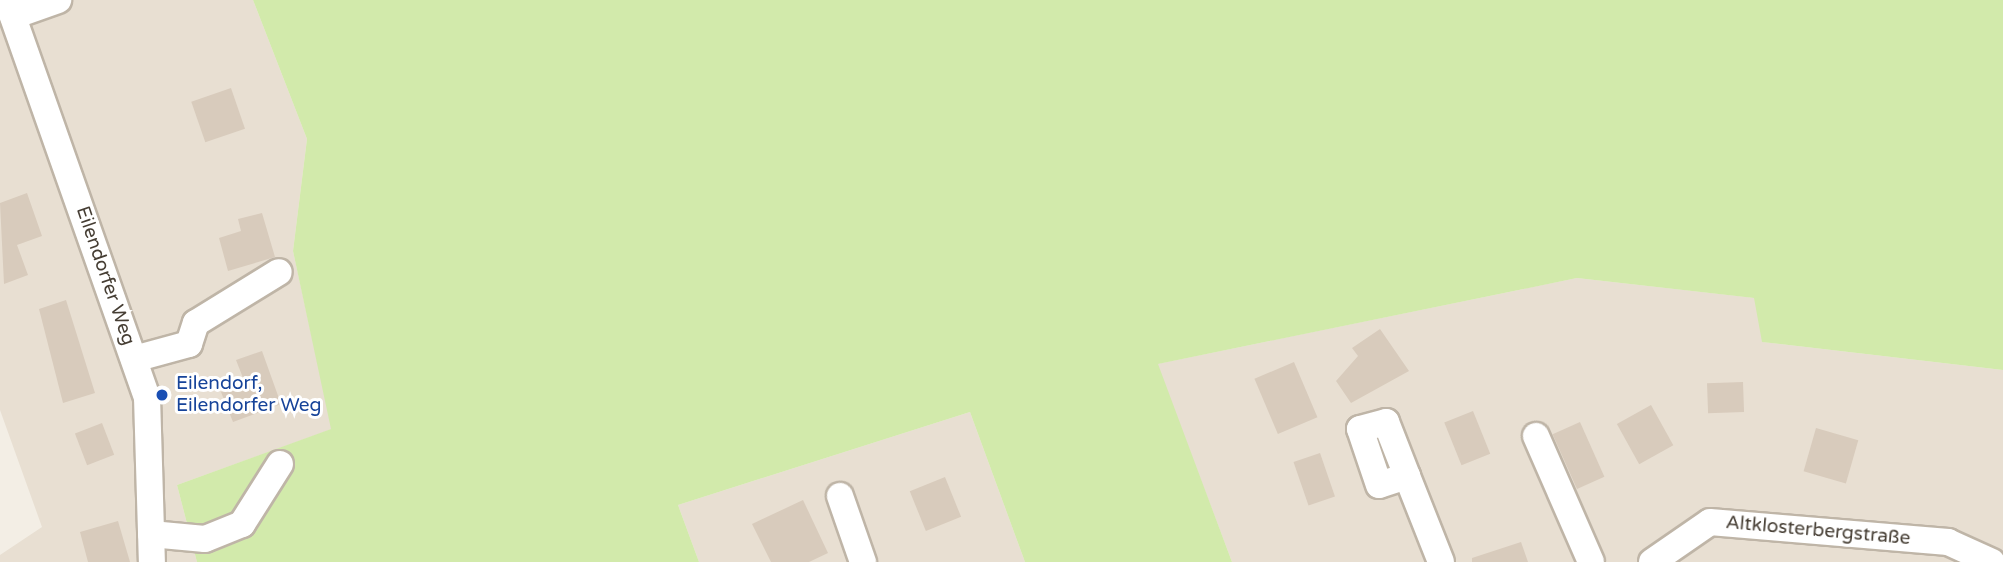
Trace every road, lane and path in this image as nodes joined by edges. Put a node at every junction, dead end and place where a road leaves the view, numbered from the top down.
1 (58, 0) edge
2 (10, 8) edge
3 (279, 272) dead end
4 (134, 359) junction
5 (1536, 436) dead end
6 (281, 464) dead end
7 (1407, 476) dead end
8 (840, 496) dead end
9 (151, 534) junction
10 (152, 562) edge
11 (863, 562) edge
12 (1441, 562) edge
13 (1591, 562) edge
14 (1652, 562) edge
15 (1992, 562) edge

1 - 2 street
2 - 4 street, Eilendorfer Weg
3 - 4 street
4 - 9 street, Eilendorfer Weg
5 - 13 street
6 - 9 street
7 - 12 street
8 - 11 street
9 - 10 street, Eilendorfer Weg
14 - 15 street, Altklosterbergstraße

